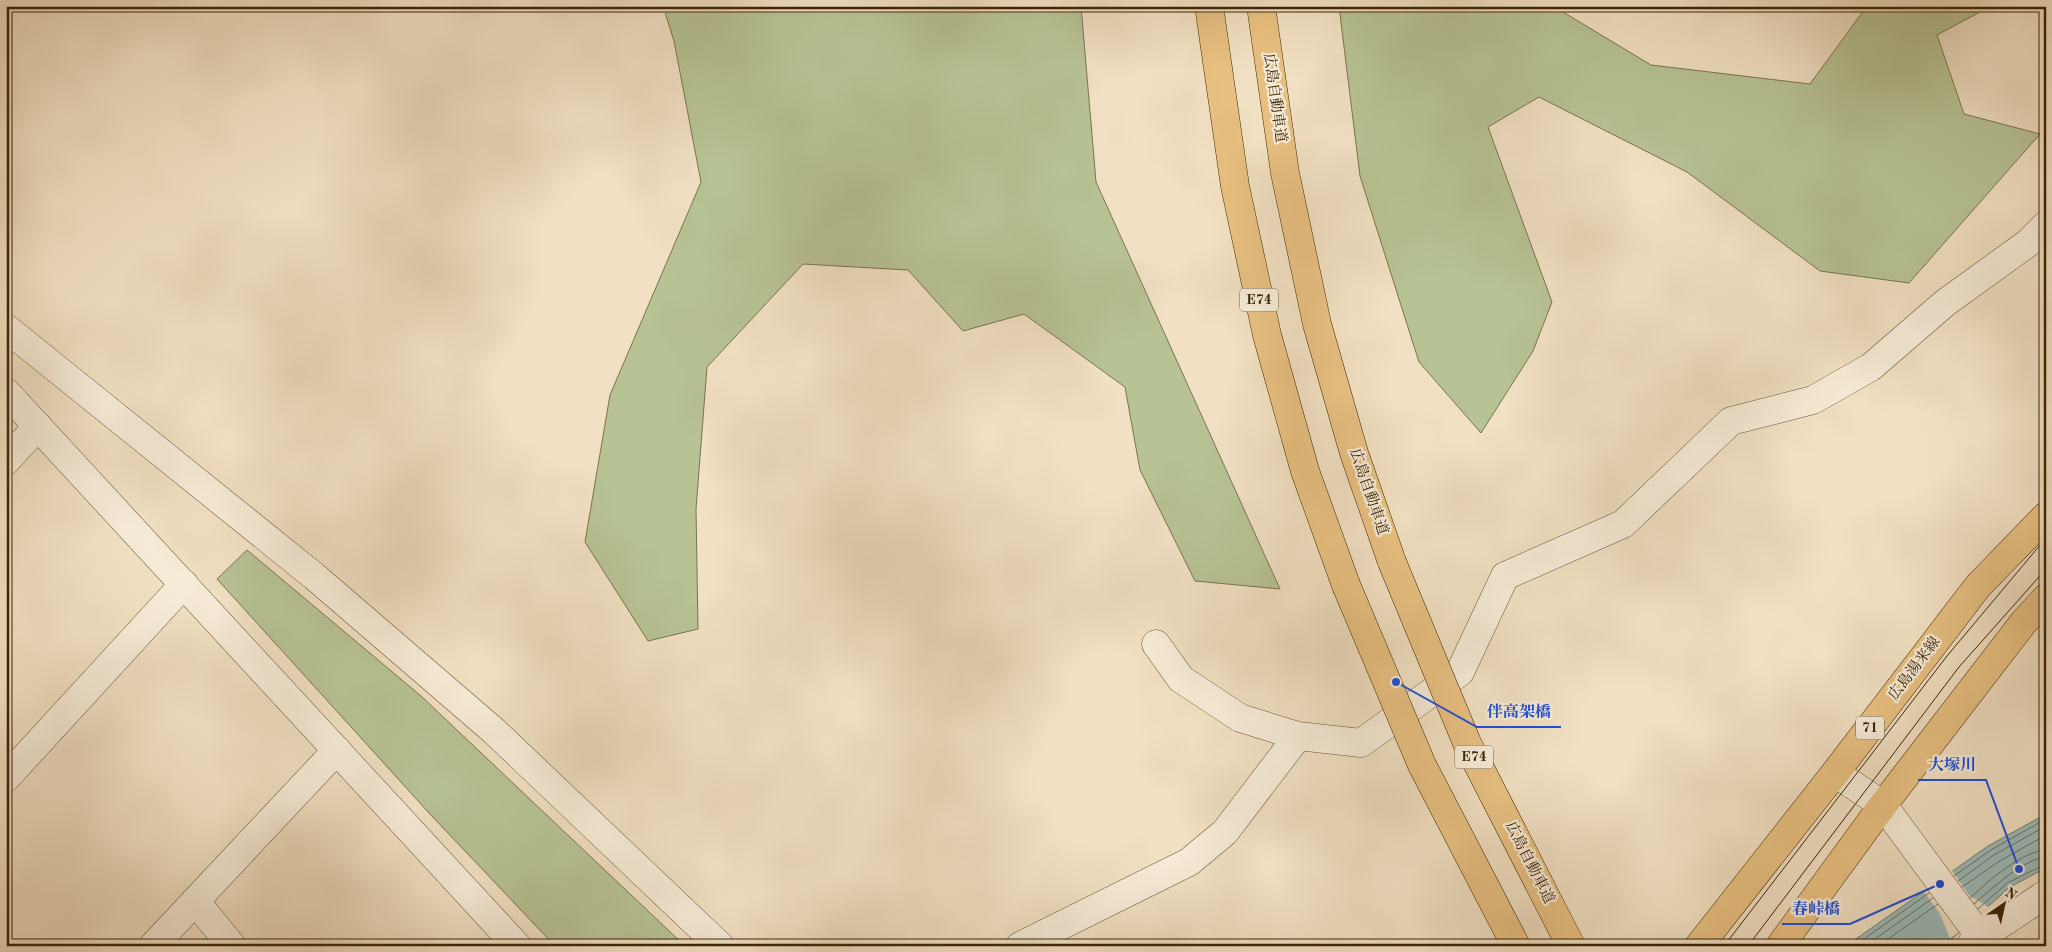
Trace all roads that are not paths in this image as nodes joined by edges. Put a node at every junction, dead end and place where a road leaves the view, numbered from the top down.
1 (1210, 6) edge
2 (1261, 6) edge
3 (2046, 225) edge
4 (6, 328) edge
5 (6, 392) edge
6 (38, 426) junction
7 (6, 461) edge
8 (2046, 516) edge
9 (184, 584) junction
10 (2046, 598) edge
11 (1156, 644) dead end
12 (1298, 736) junction
13 (337, 750) junction
14 (1835, 773) junction
15 (6, 778) edge
16 (1883, 805) junction
17 (2046, 894) edge
18 (195, 901) junction
19 (1976, 935) edge
20 (153, 946) edge
21 (232, 946) edge
22 (517, 946) edge
23 (720, 946) edge
24 (1020, 946) edge
25 (1516, 946) edge
26 (1571, 946) edge
27 (1699, 946) edge
28 (1780, 946) edge

1 - 25 main road, E74, bridge
2 - 26 main road, 広島自動車道 / E74, bridge
3 - 12 street
4 - 23 street
5 - 6 street
6 - 7 street
6 - 9 street
8 - 14 main road, 広島湯来線 / 71
9 - 13 street
9 - 15 street
10 - 16 main road
11 - 12 street
12 - 24 street
13 - 18 street
13 - 22 street
14 - 16 street
14 - 27 main road, 広島湯来線 / 71
16 - 19 street
16 - 28 main road
17 - 19 street
18 - 20 street
18 - 21 street

